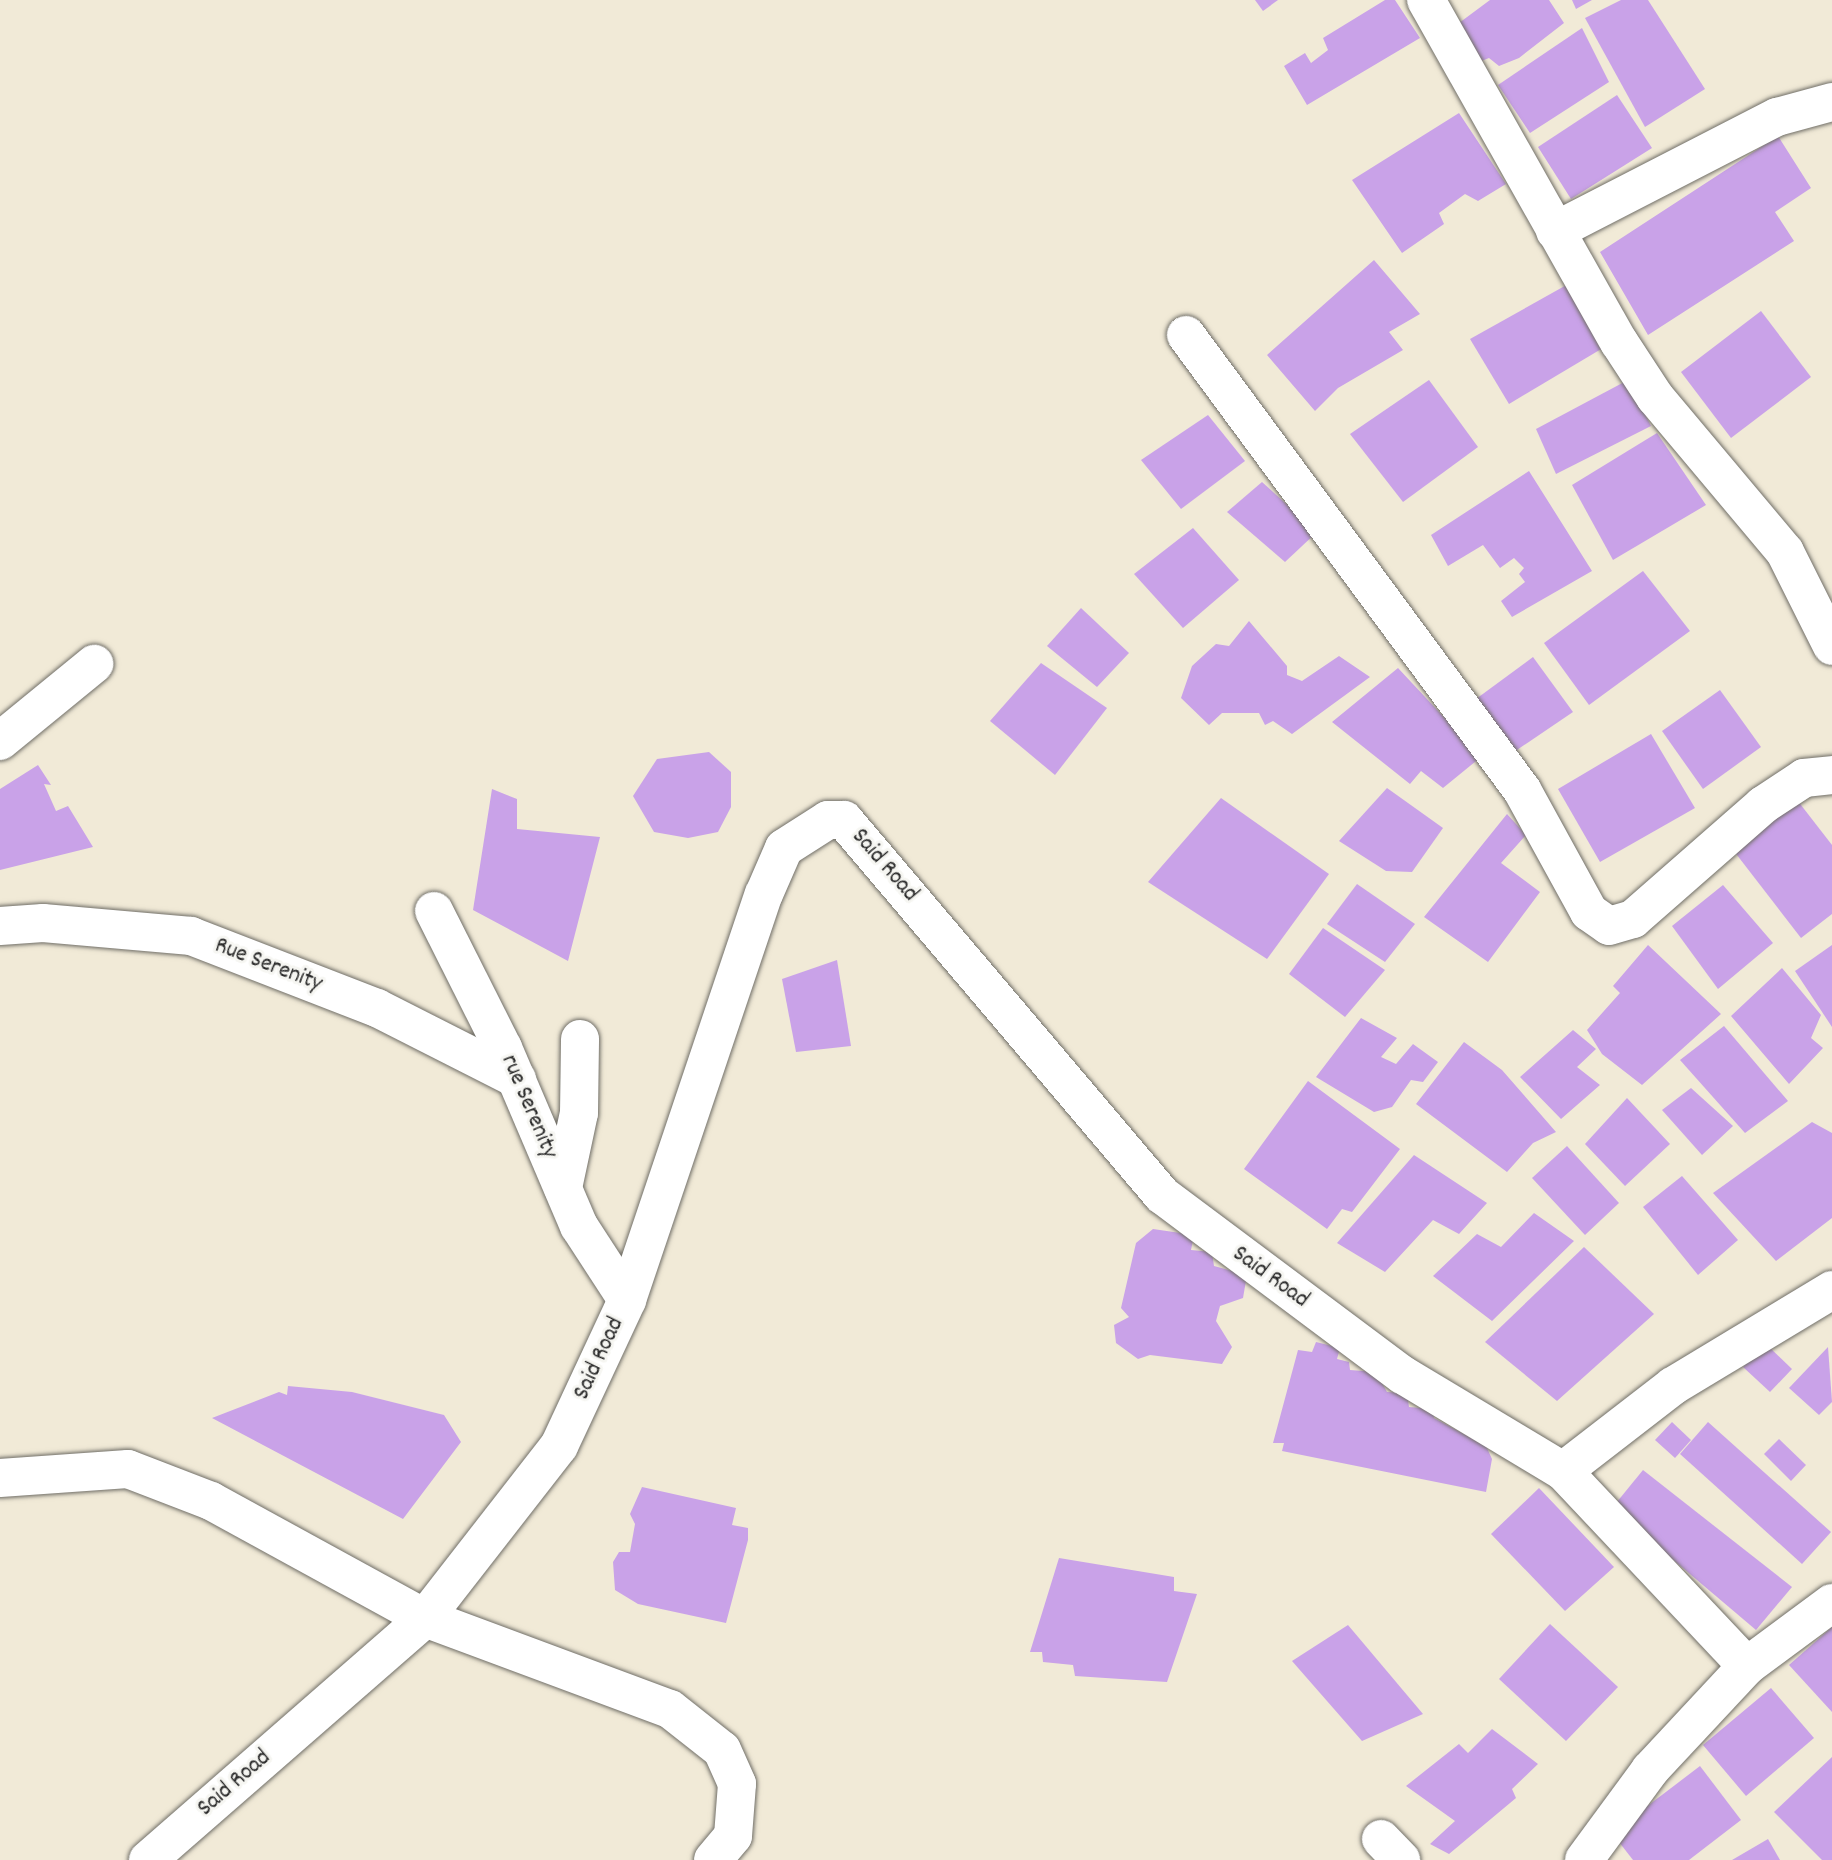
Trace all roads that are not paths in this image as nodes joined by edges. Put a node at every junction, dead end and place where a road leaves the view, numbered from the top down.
1 (1426, 0) edge
2 (1832, 102) edge
3 (1555, 230) junction
4 (1186, 335) dead end
5 (1832, 646) edge
6 (94, 664) dead end
7 (0, 741) edge
8 (1832, 775) edge
9 (434, 911) dead end
10 (0, 926) edge
11 (580, 1039) dead end
12 (517, 1079) junction
13 (563, 1188) junction
14 (1832, 1290) edge
15 (627, 1300) junction
16 (1563, 1471) junction
17 (0, 1478) edge
18 (1832, 1603) edge
19 (425, 1618) junction
20 (1747, 1666) junction
21 (148, 1860) edge
22 (713, 1860) edge
23 (1584, 1860) edge

1 - 3 street
2 - 3 street
3 - 5 street
4 - 8 street
6 - 7 street
9 - 12 street, rue Serenity
10 - 12 street, Rue Serenity
11 - 13 street
12 - 13 street, rue Serenity
13 - 15 street, rue Serenity
14 - 16 street
15 - 16 street, Said Road
15 - 19 street, Said Road
16 - 20 street, Said Road
17 - 19 street
18 - 20 street
19 - 21 street, Said Road
19 - 22 street
20 - 23 street

